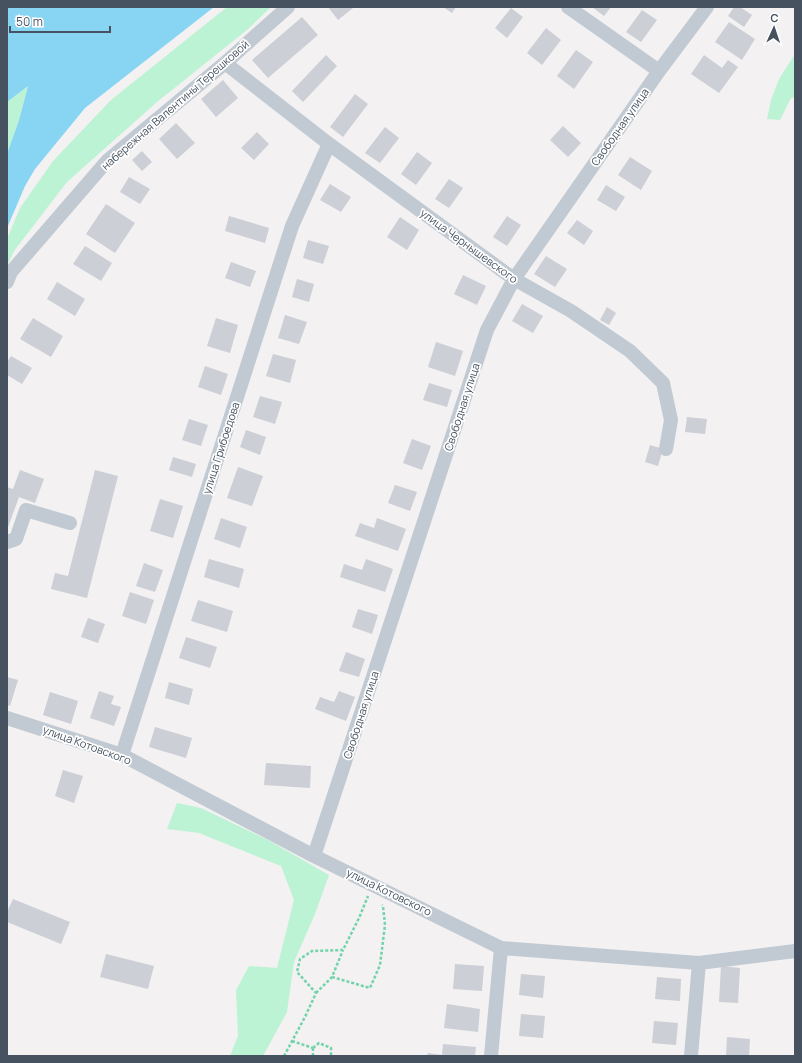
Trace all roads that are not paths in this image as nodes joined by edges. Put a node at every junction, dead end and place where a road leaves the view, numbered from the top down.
1 (288, 7) edge
2 (568, 7) edge
3 (707, 7) edge
4 (225, 63) junction
5 (659, 71) junction
6 (329, 144) junction
7 (514, 279) junction
8 (7, 282) edge
9 (666, 449) dead end
10 (70, 523) dead end
11 (7, 542) edge
12 (7, 718) edge
13 (122, 755) junction
14 (314, 856) junction
15 (501, 948) junction
16 (795, 952) edge
17 (699, 963) junction
18 (491, 1056) edge
19 (691, 1056) edge

1 - 4 street, набережная Валентины Терешковой
2 - 5 street
3 - 5 street, Свободная улица
4 - 6 street, улица Чернышевского
4 - 8 street, набережная Валентины Терешковой
5 - 7 street, Свободная улица
6 - 7 street, улица Чернышевского
6 - 13 street, улица Грибоедова
7 - 9 street, улица Чернышевского
7 - 14 street, Свободная улица
10 - 11 street
12 - 13 street, улица Котовского
13 - 14 street, улица Котовского
14 - 15 street, улица Котовского
15 - 17 street, улица Котовского
15 - 18 street
16 - 17 street, улица Котовского
17 - 19 street

